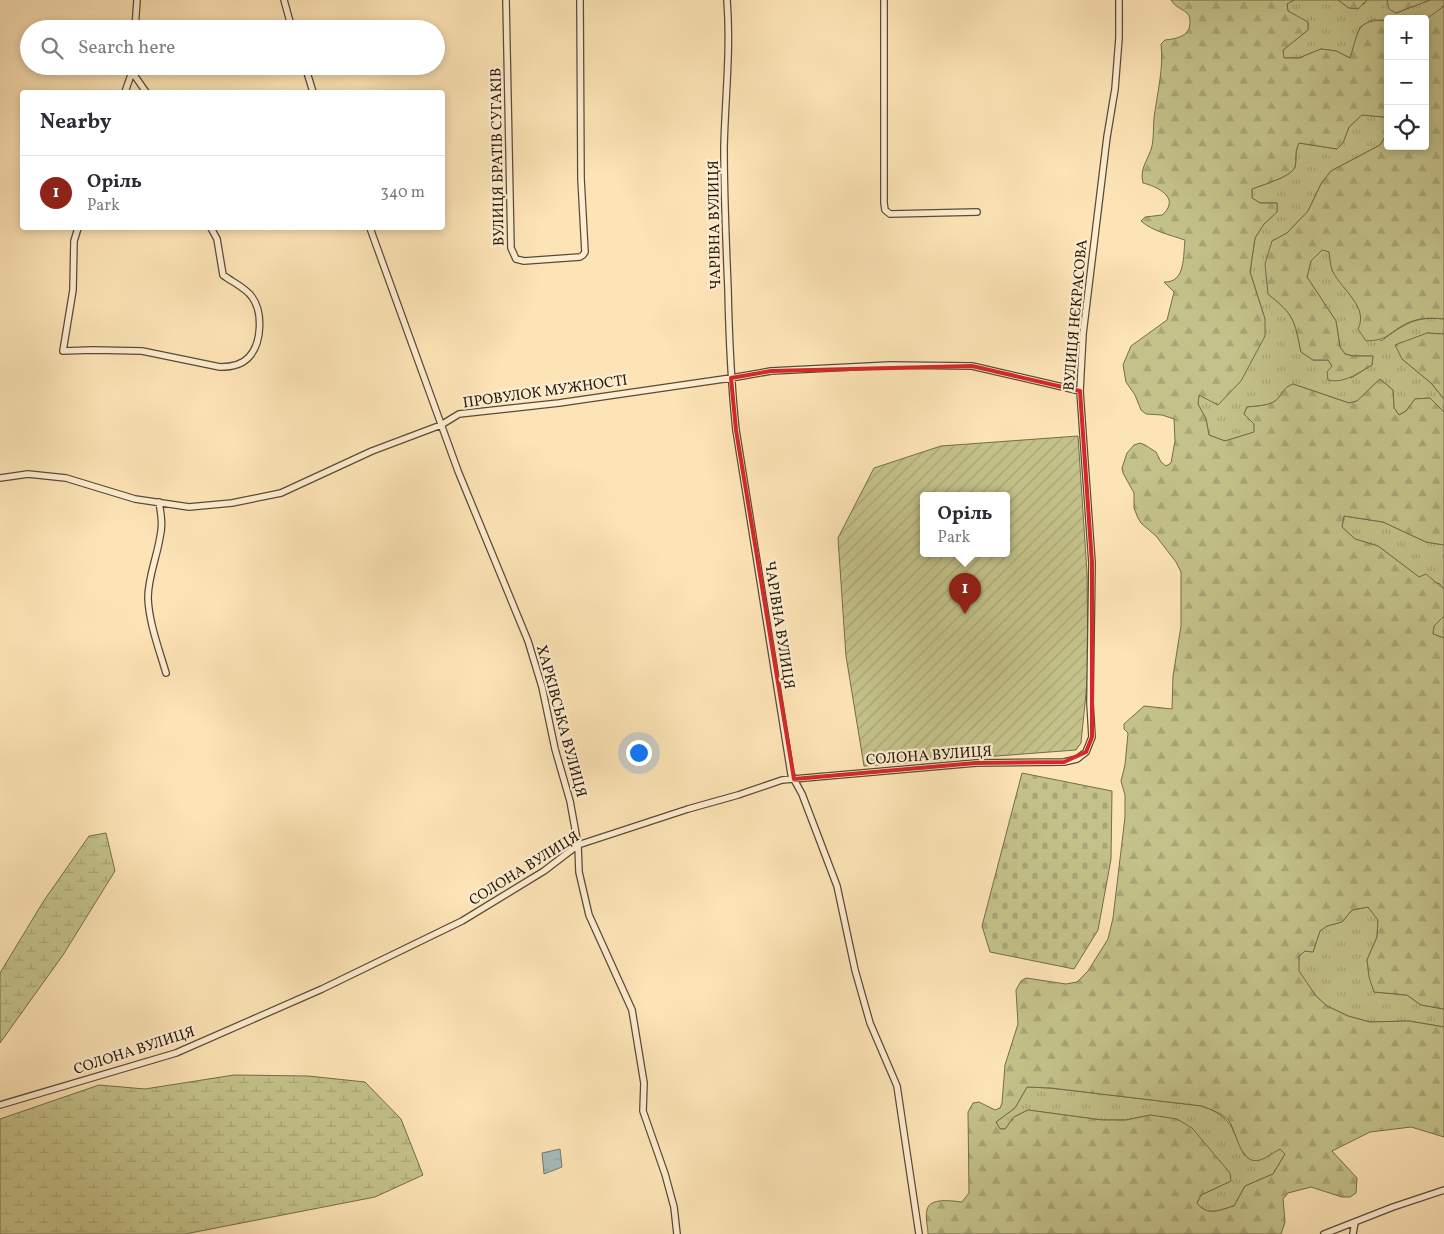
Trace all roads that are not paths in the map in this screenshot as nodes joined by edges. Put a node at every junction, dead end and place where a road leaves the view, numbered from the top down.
1 (137, 0) edge
2 (284, 0) edge
3 (506, 0) edge
4 (580, 0) edge
5 (727, 0) edge
6 (884, 0) edge
7 (1118, 0) edge
8 (136, 20) edge
9 (290, 20) edge
10 (131, 75) edge
11 (136, 75) edge
12 (308, 75) edge
13 (125, 90) edge
14 (145, 90) edge
15 (312, 90) edge
16 (977, 212) dead end
17 (77, 230) edge
18 (213, 230) edge
19 (371, 230) edge
20 (731, 378) junction
21 (1080, 391) junction
22 (441, 425) junction
23 (0, 478) edge
24 (159, 502) junction
25 (166, 673) dead end
26 (1086, 752) joint
27 (794, 779) junction
28 (578, 846) junction
29 (0, 1105) edge
30 (1444, 1190) edge
31 (1355, 1222) junction
32 (677, 1234) edge
33 (919, 1234) edge
34 (1324, 1234) edge
35 (1353, 1234) edge

1 - 8 street
2 - 9 street
3 - 4 street, ВУЛИЦЯ БРАТІВ СУГАКІВ
5 - 20 street, ЧАРІВНА ВУЛИЦЯ
6 - 16 street
7 - 21 street, ВУЛИЦЯ НЄКРАСОВА
10 - 13 street
11 - 14 street
12 - 15 street
17 - 18 street
19 - 22 street, ХАРКІВСЬКА ВУЛИЦЯ
20 - 21 street, ПРОВУЛОК МУЖНОСТІ
20 - 22 street, ПРОВУЛОК МУЖНОСТІ
20 - 27 street, ЧАРІВНА ВУЛИЦЯ
21 - 26 street, ВУЛИЦЯ НЄКРАСОВА
22 - 24 street, ПРОВУЛОК МУЖНОСТІ
22 - 28 street, ХАРКІВСЬКА ВУЛИЦЯ
23 - 24 street, ПРОВУЛОК МУЖНОСТІ
24 - 25 street
26 - 27 street, СОЛОНА ВУЛИЦЯ
27 - 28 street, СОЛОНА ВУЛИЦЯ
27 - 33 street, ЧАРІВНА ВУЛИЦЯ
28 - 29 street, СОЛОНА ВУЛИЦЯ
28 - 32 street, ХАРКІВСЬКА ВУЛИЦЯ
30 - 31 street
31 - 34 street
31 - 35 street

